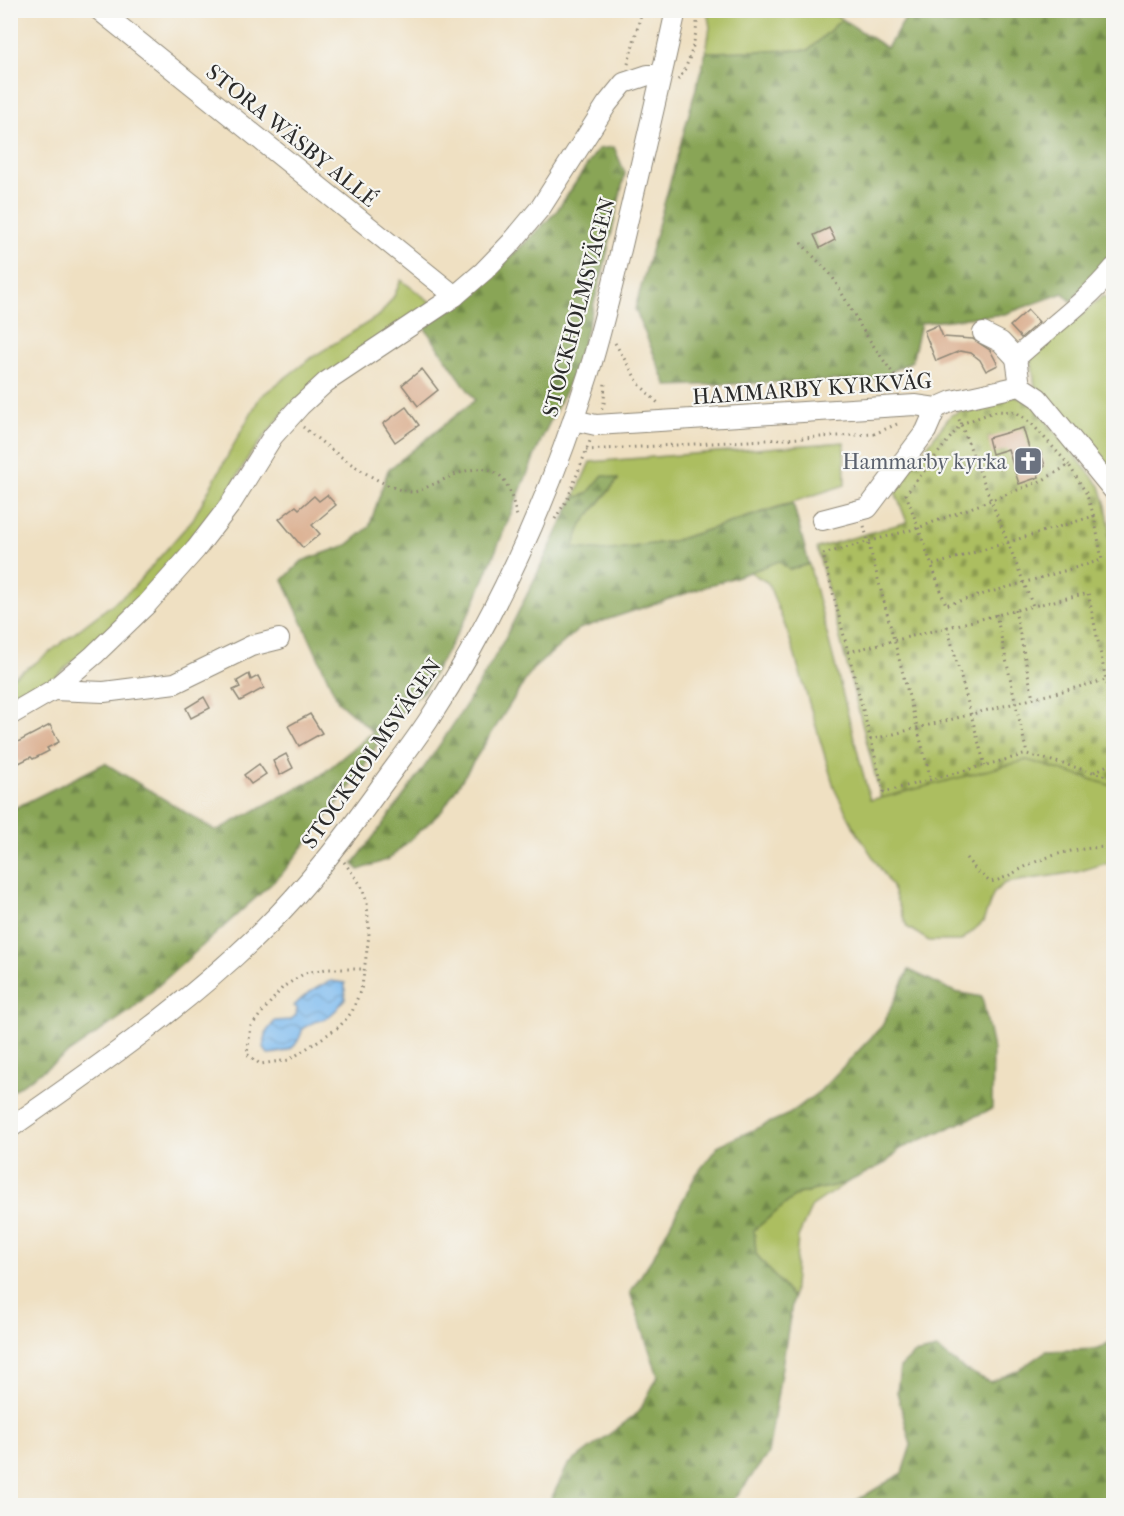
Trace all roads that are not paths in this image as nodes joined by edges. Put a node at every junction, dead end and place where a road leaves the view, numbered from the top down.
1 (99, 10) edge
2 (676, 10) edge
3 (661, 75) junction
4 (1113, 268) edge
5 (455, 296) junction
6 (983, 333) dead end
7 (1016, 358) junction
8 (1020, 386) junction
9 (944, 404) junction
10 (573, 420) junction
11 (1113, 491) edge
12 (822, 520) dead end
13 (279, 639) dead end
14 (53, 690) junction
15 (10, 715) edge
16 (10, 1128) edge

1 - 5 street, STORA WÄSBY ALLÉ
2 - 3 street, STOCKHOLMSVÄGEN
3 - 5 street
3 - 10 street, STOCKHOLMSVÄGEN
4 - 7 street
5 - 14 street
6 - 7 street
7 - 8 street
8 - 9 street, HAMMARBY KYRKVÄG
8 - 11 street
9 - 10 street, HAMMARBY KYRKVÄG
9 - 12 street
10 - 16 street, STOCKHOLMSVÄGEN
13 - 14 street
14 - 15 street

